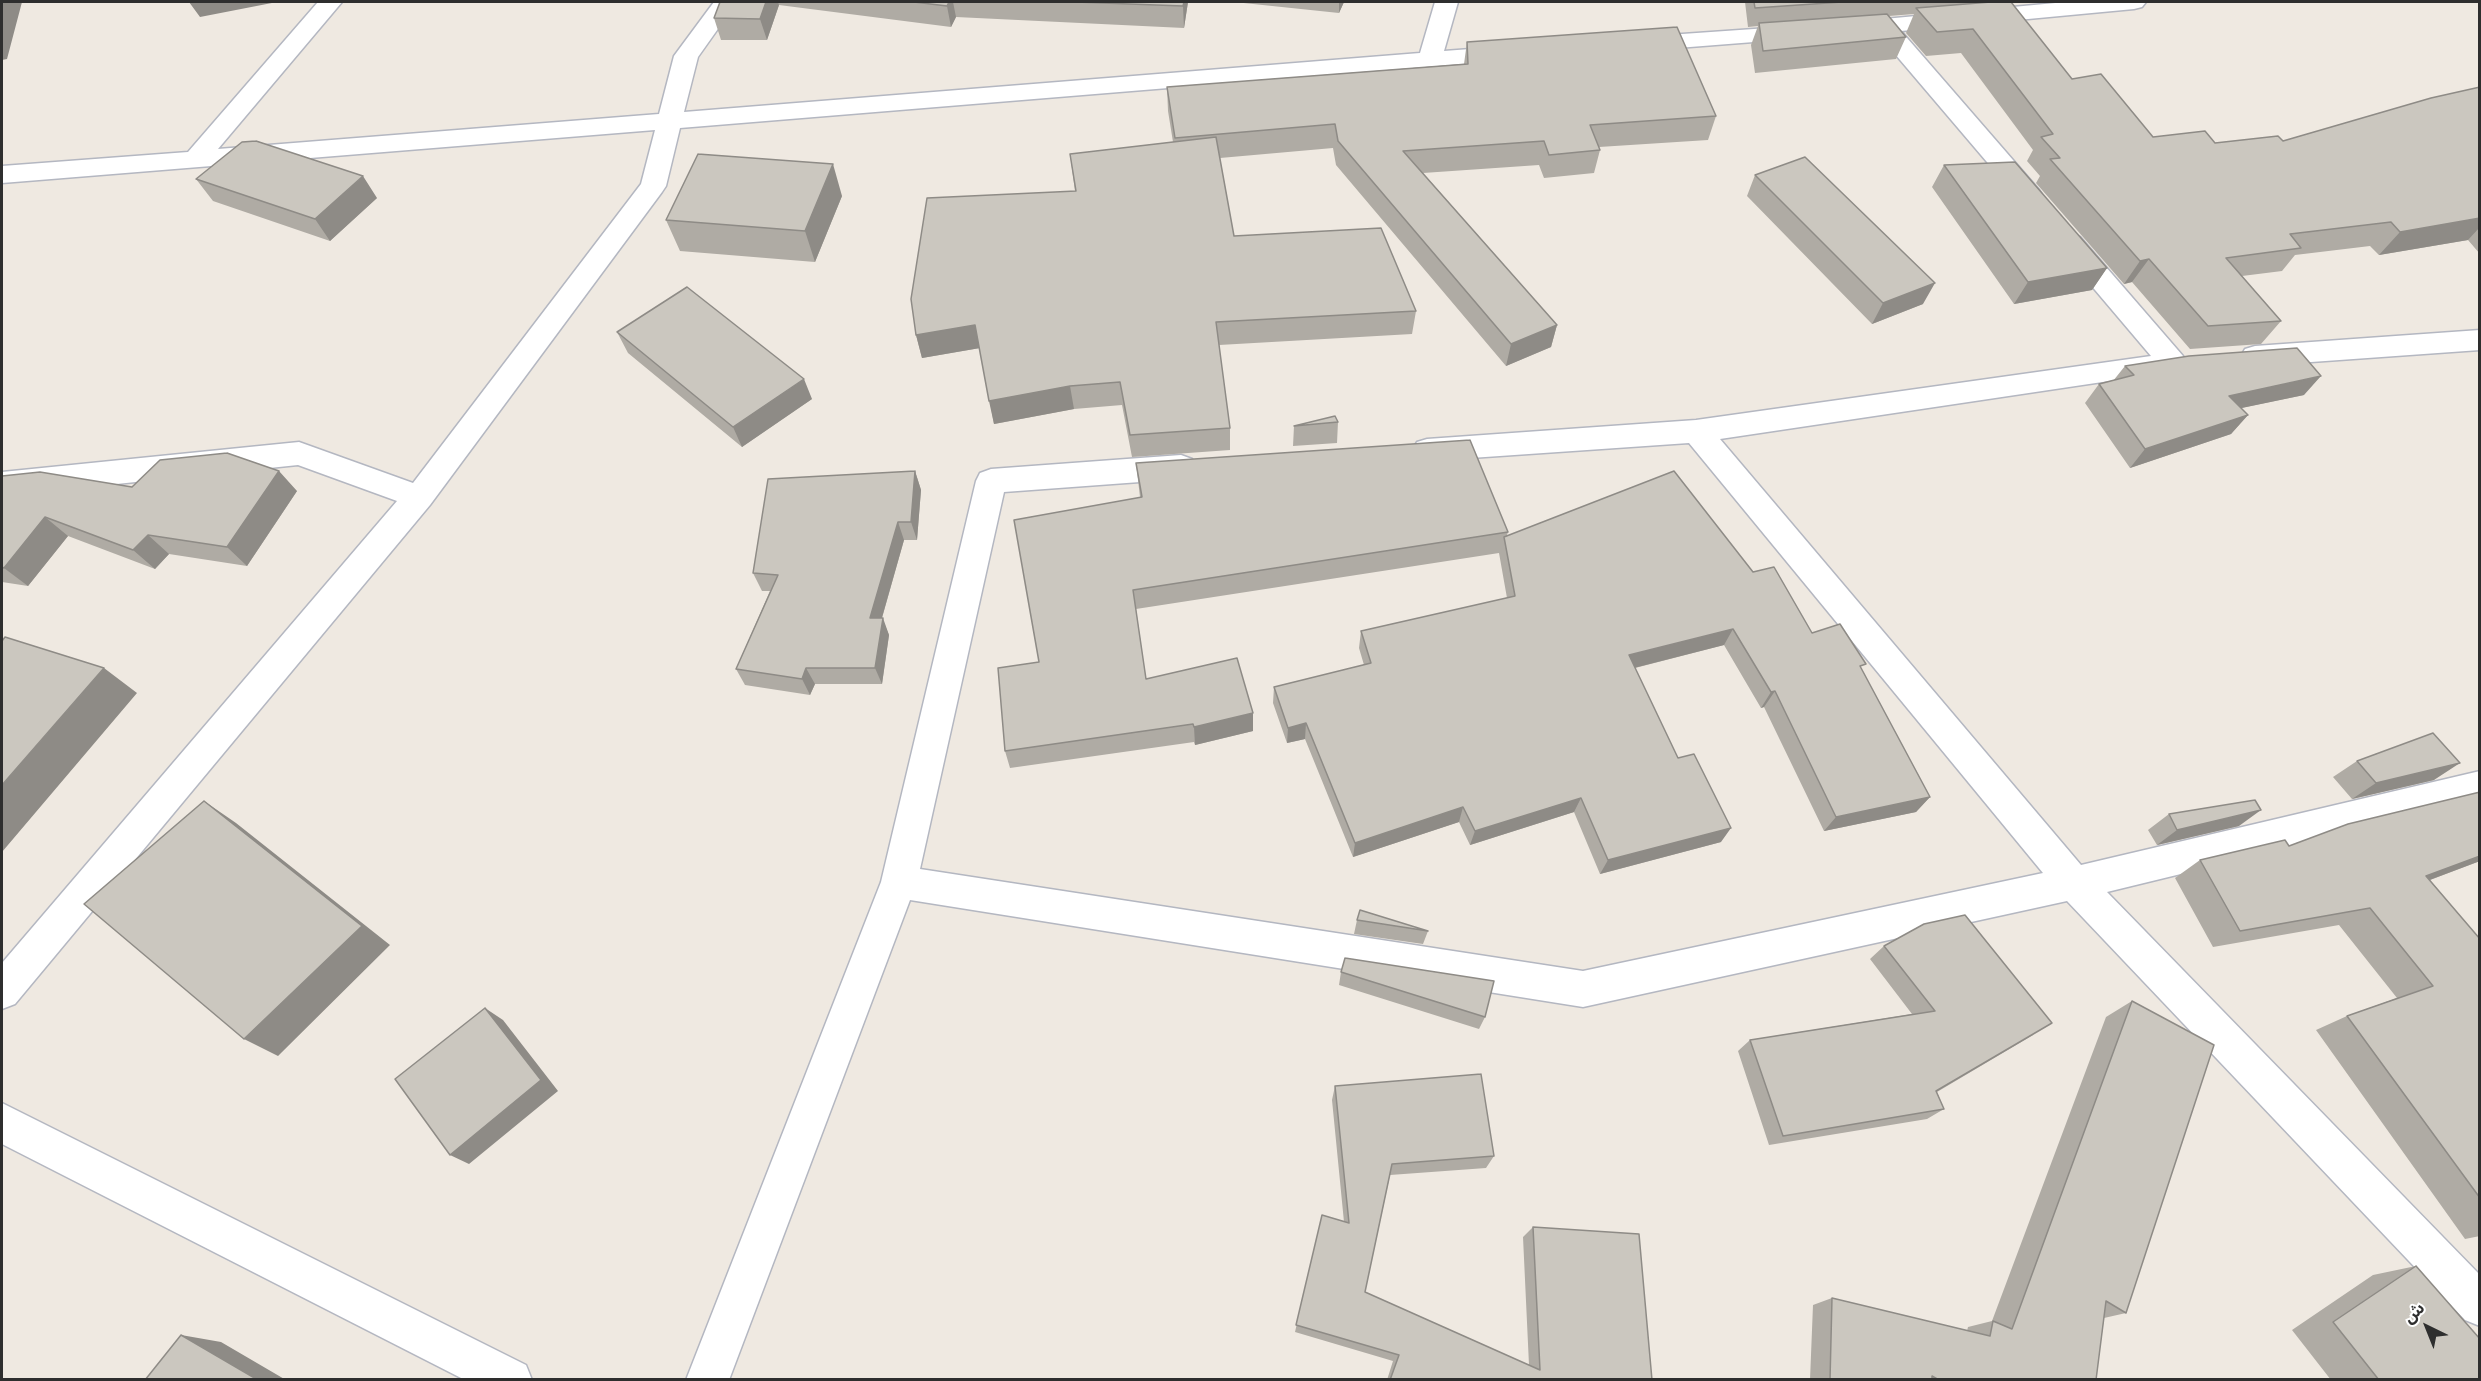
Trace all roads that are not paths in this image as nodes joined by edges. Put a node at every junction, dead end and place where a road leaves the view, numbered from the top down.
1 (330, 2) edge
2 (725, 2) edge
3 (1446, 2) edge
4 (2134, 2) edge
5 (1884, 26) junction
6 (1621, 45) edge
7 (1538, 51) edge
8 (1430, 59) junction
9 (669, 120) junction
10 (194, 160) junction
11 (2, 176) edge
12 (2480, 340) edge
13 (2231, 358) edge
14 (1696, 431) junction
15 (1397, 452) edge
16 (1206, 466) edge
17 (2, 484) edge
18 (419, 496) junction
19 (2480, 786) edge
20 (900, 882) junction
21 (2074, 883) junction
22 (2, 991) edge
23 (2, 1123) edge
24 (2480, 1305) edge
25 (512, 1380) edge
26 (707, 1380) edge

1 - 10 street
2 - 9 street
3 - 8 street
4 - 5 street
5 - 6 street
5 - 14 street
7 - 8 street
8 - 9 street
9 - 10 street
9 - 18 street
10 - 11 street
12 - 13 street
14 - 15 street
14 - 21 street
16 - 20 street
17 - 18 street
18 - 22 street
19 - 21 street
20 - 21 street
20 - 26 street
21 - 24 street
23 - 25 street

